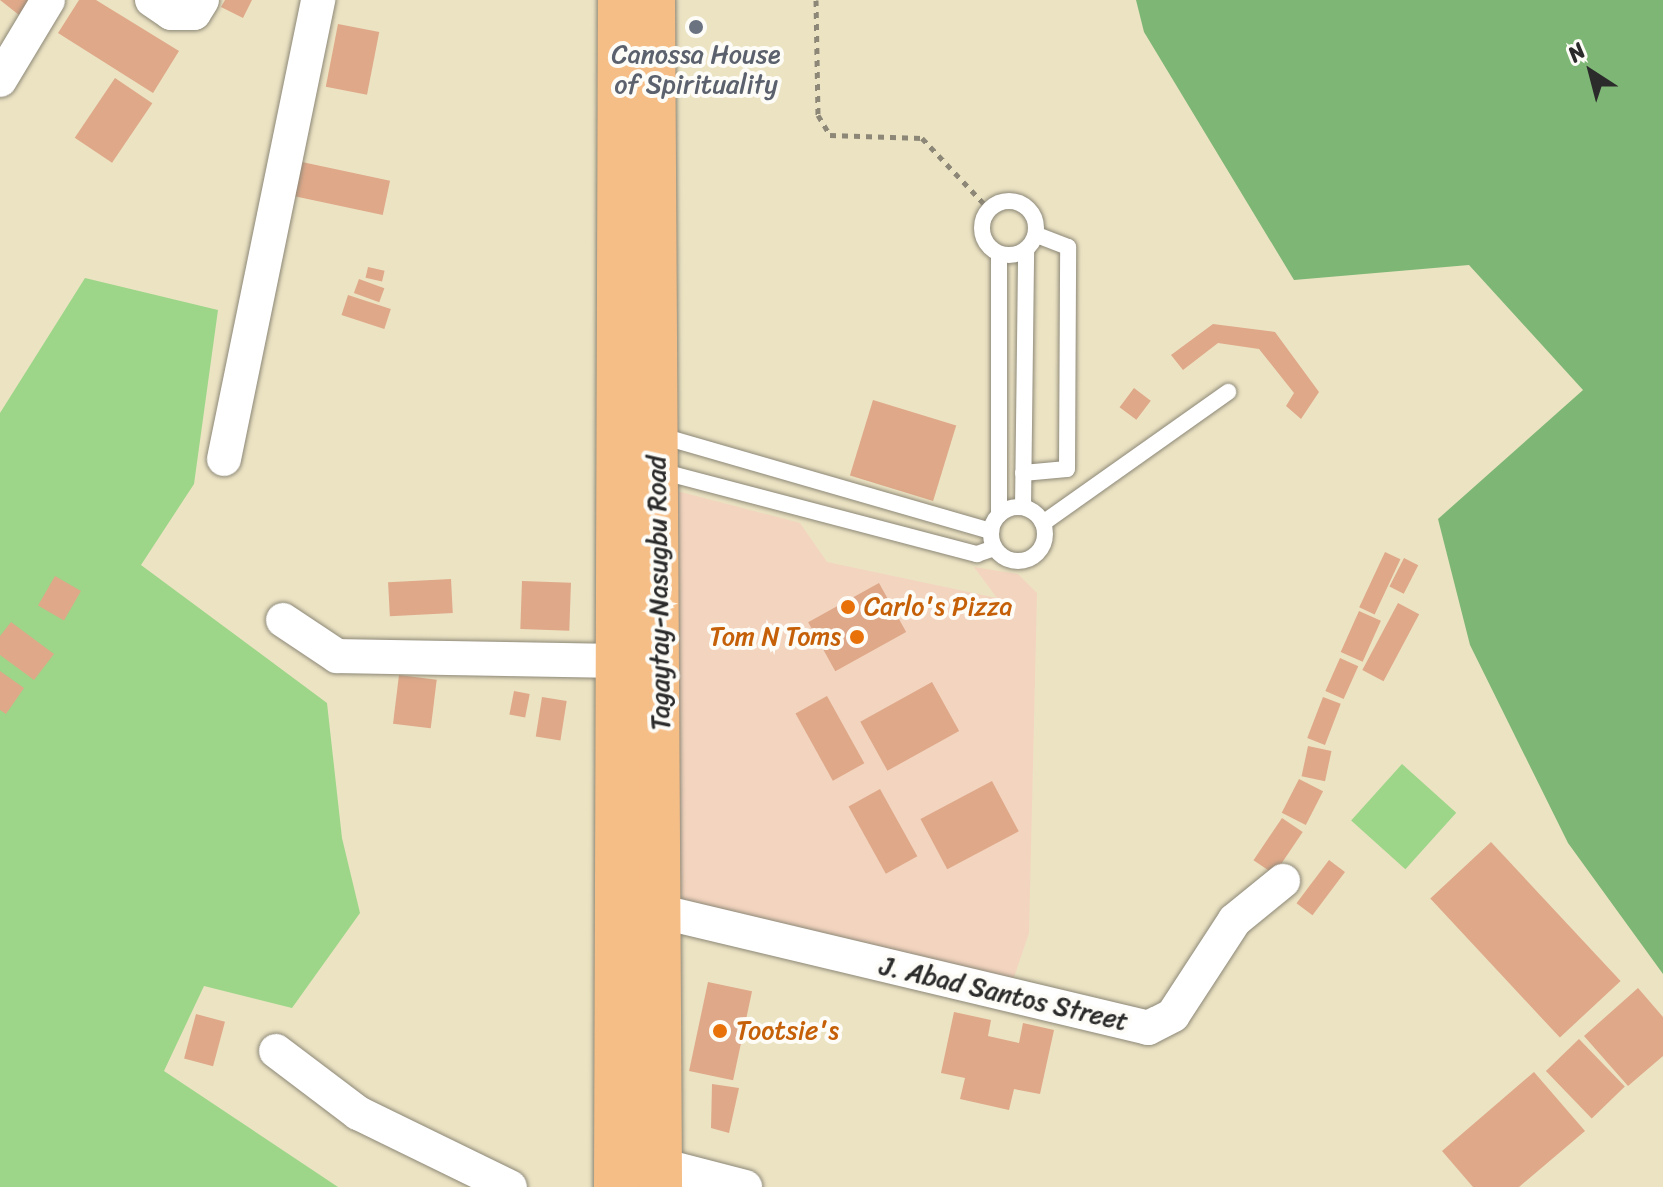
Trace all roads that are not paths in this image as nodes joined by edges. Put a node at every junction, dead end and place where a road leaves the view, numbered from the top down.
1 (48, 0) edge
2 (152, 0) edge
3 (202, 0) edge
4 (318, 0) edge
5 (620, 0) edge
6 (653, 0) edge
7 (2, 72) edge
8 (1036, 235) junction
9 (1026, 250) junction
10 (999, 254) junction
11 (1228, 392) dead end
12 (658, 453) junction
13 (224, 459) dead end
14 (1023, 473) junction
15 (1023, 507) junction
16 (999, 515) junction
17 (1043, 523) junction
18 (993, 540) junction
19 (283, 620) dead end
20 (617, 661) junction
21 (1283, 881) dead end
22 (662, 912) junction
23 (276, 1051) dead end
24 (660, 1176) edge
25 (510, 1187) edge
26 (616, 1187) edge
27 (745, 1187) edge

1 - 7 street
2 - 3 street
4 - 13 street
5 - 20 main road, Tagaytay-Nasugbu Road
6 - 12 main road, Tagaytay-Nasugbu Road
8 - 9 lane
8 - 10 lane
8 - 14 lane
9 - 10 lane
9 - 14 lane
10 - 16 lane
11 - 17 lane
12 - 18 lane
12 - 18 lane
12 - 22 main road, Tagaytay-Nasugbu Road
14 - 15 lane
15 - 16 lane
15 - 17 lane
16 - 18 lane
17 - 18 lane
19 - 20 street
20 - 26 main road, Tagaytay-Nasugbu Road
21 - 22 street, J. Abad Santos Street
22 - 24 main road, Tagaytay-Nasugbu Road
23 - 25 street
24 - 27 street

